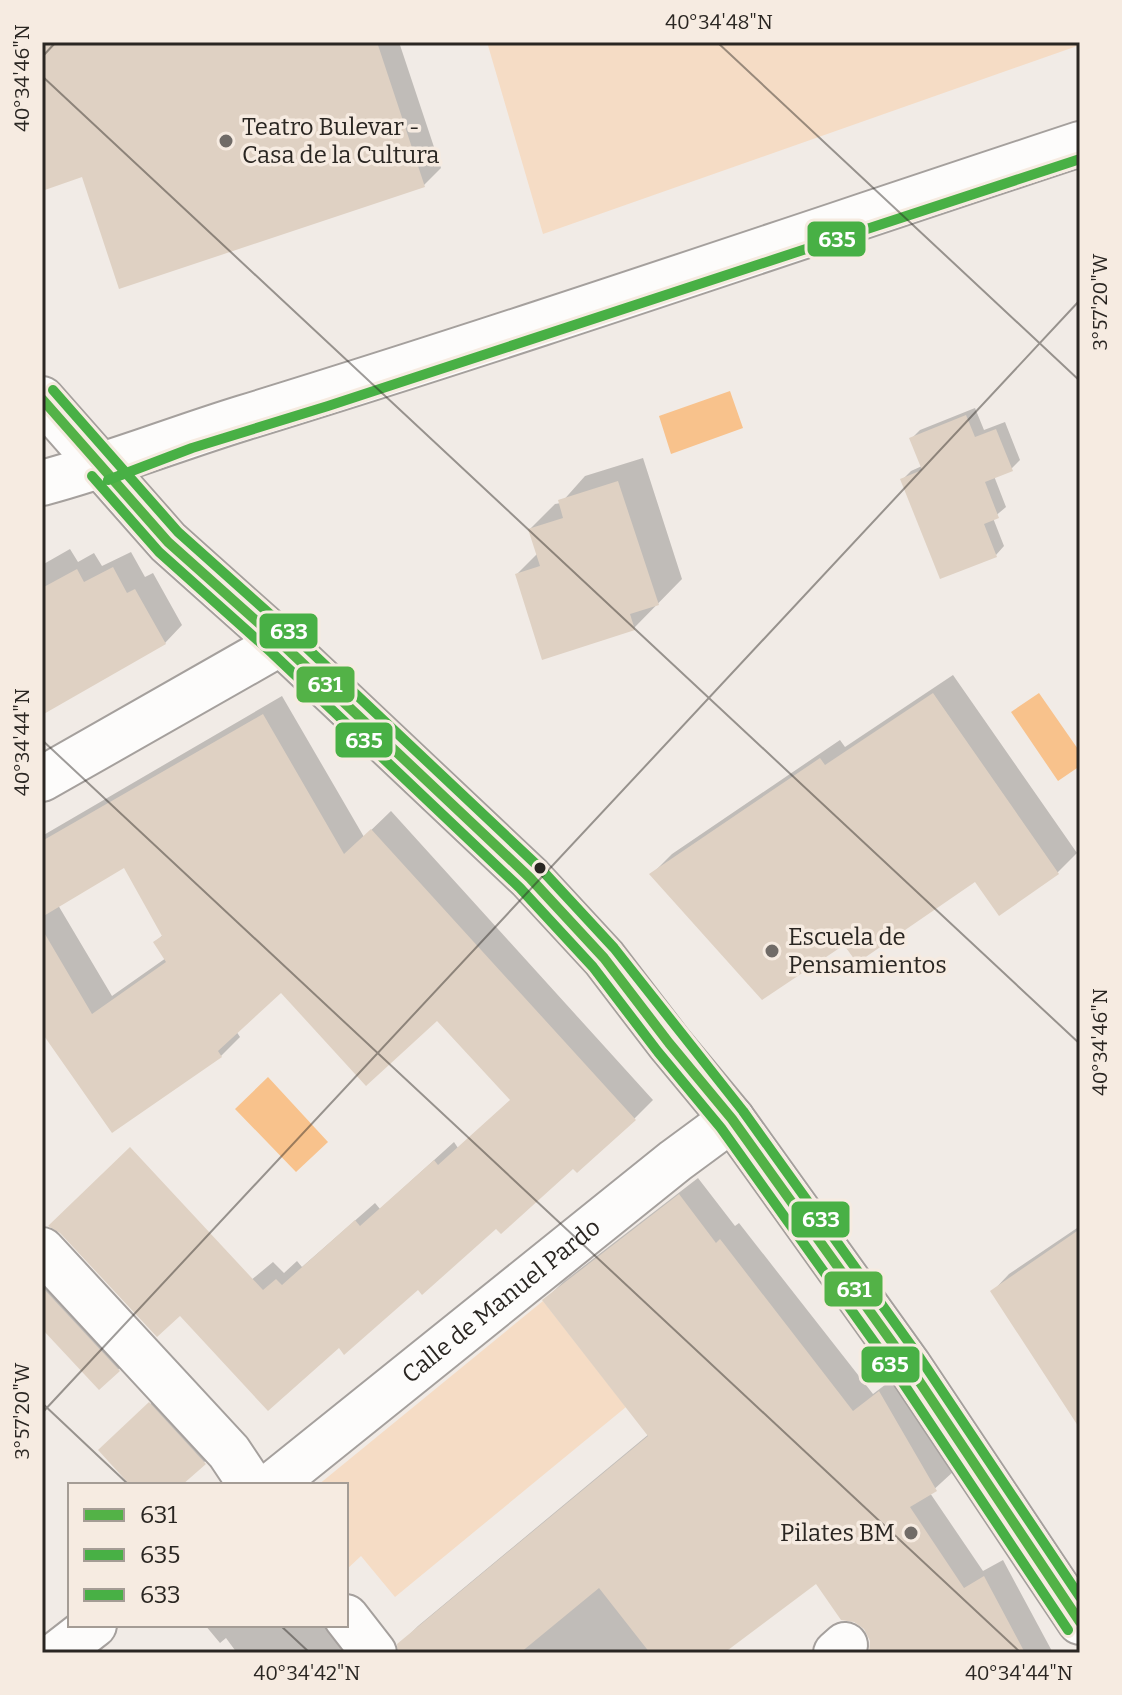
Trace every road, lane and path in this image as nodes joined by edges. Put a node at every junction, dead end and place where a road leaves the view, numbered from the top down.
1 (1080, 144) edge
2 (42, 399) edge
3 (103, 467) junction
4 (42, 483) edge
5 (281, 643) junction
6 (42, 779) edge
7 (732, 1119) junction
8 (42, 1250) edge
9 (250, 1483) edge
10 (274, 1483) edge
11 (348, 1620) edge
12 (1080, 1622) edge
13 (374, 1653) edge

1 - 3 street
2 - 3 street
3 - 4 street
3 - 5 street
5 - 6 street
5 - 7 street
7 - 10 street, Calle de Manuel Pardo
7 - 12 street
8 - 9 street
11 - 13 street

